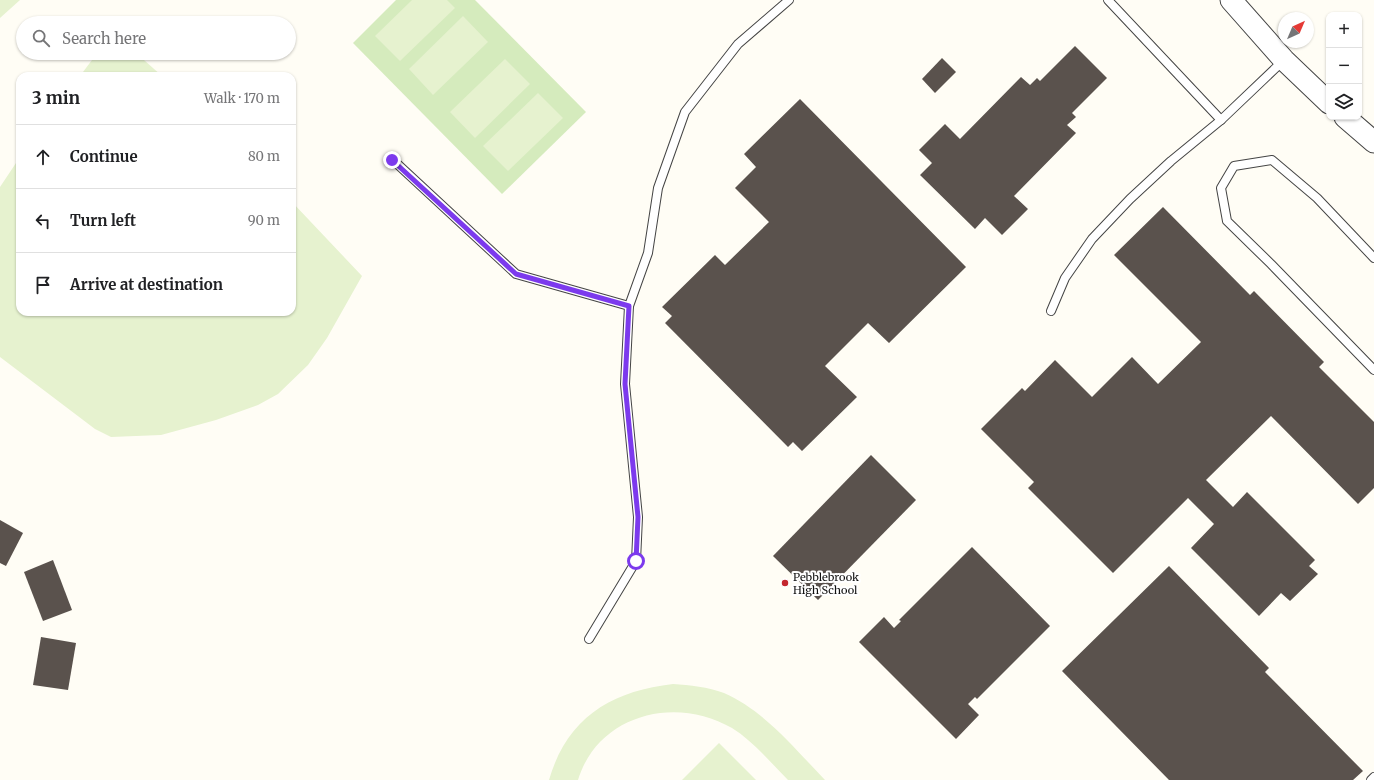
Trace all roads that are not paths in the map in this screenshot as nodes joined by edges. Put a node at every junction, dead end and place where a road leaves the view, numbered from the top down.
1 (788, 0) edge
2 (1108, 0) edge
3 (1231, 0) edge
4 (1284, 60) junction
5 (1326, 100) edge
6 (1221, 120) junction
7 (1348, 120) edge
8 (1374, 142) edge
9 (392, 160) dead end
10 (1374, 258) edge
11 (629, 306) junction
12 (1052, 311) dead end
13 (1374, 370) edge
14 (588, 639) dead end
15 (1374, 777) edge
16 (1371, 780) edge

1 - 11 lane
2 - 6 lane
3 - 4 street
4 - 5 street
4 - 6 lane
6 - 12 lane
7 - 8 street
9 - 11 lane
10 - 13 lane
11 - 14 lane
15 - 16 lane

